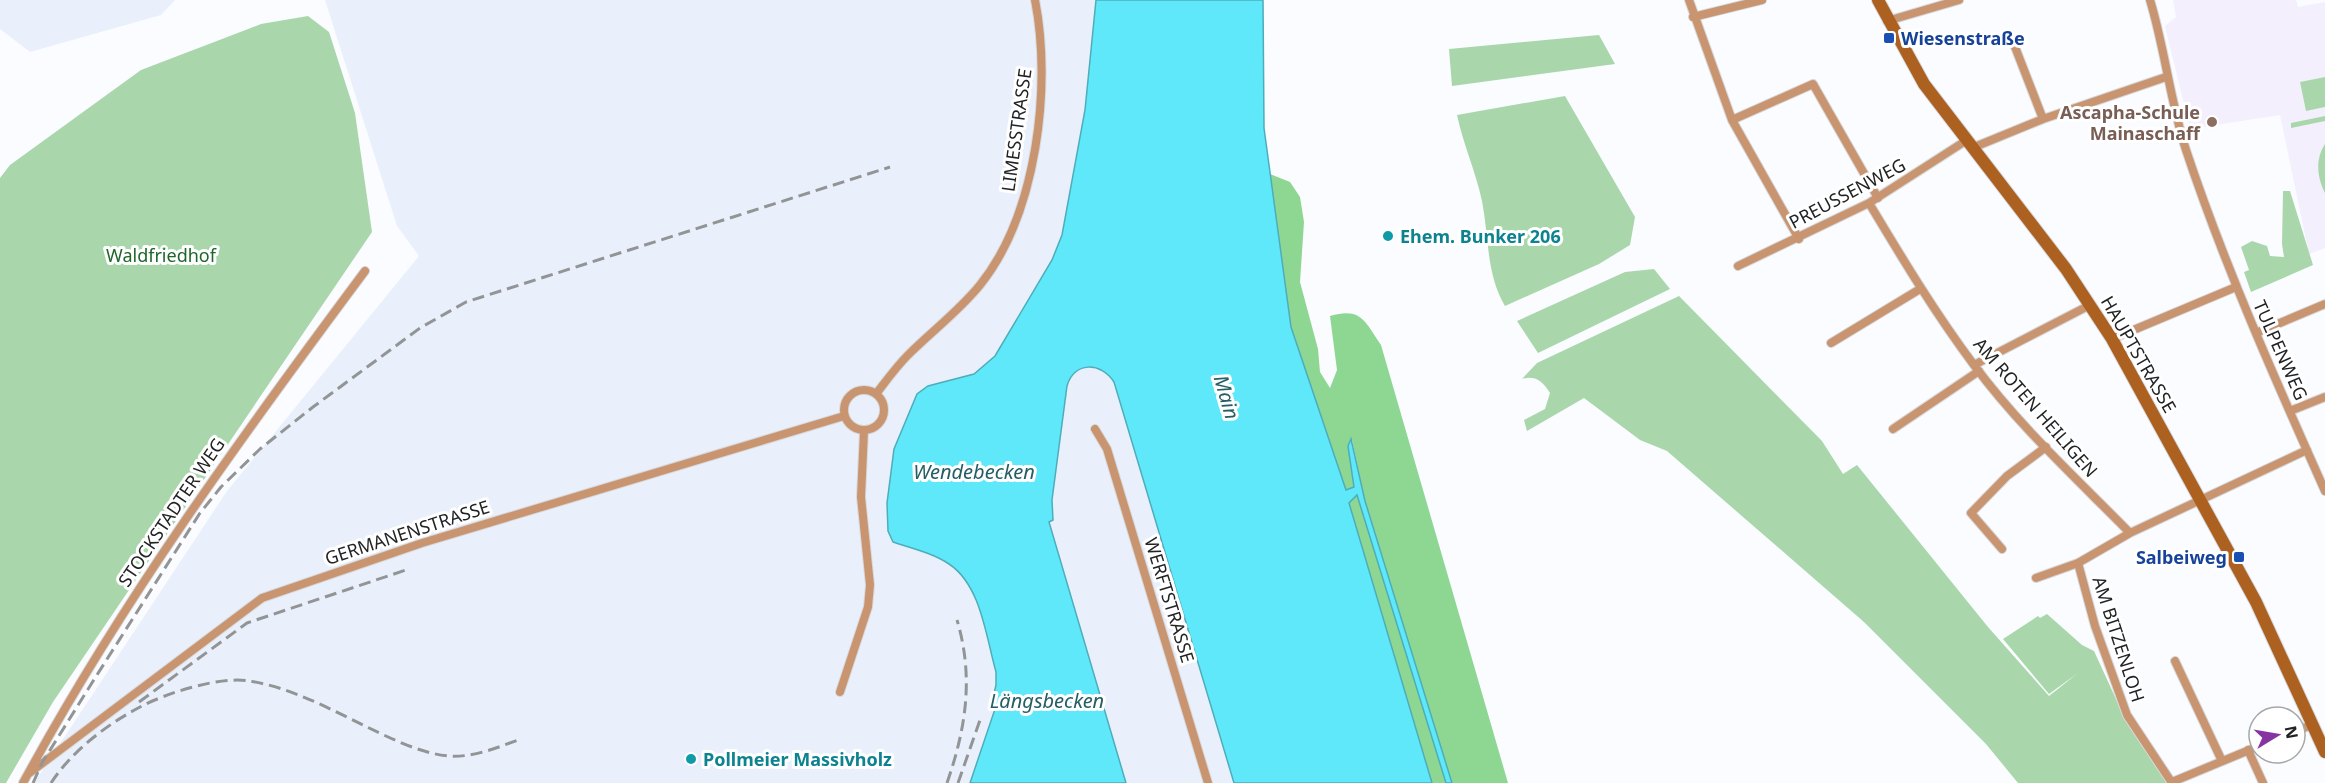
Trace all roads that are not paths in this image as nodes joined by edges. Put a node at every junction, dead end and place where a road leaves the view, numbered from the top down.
1 (1035, 0) edge
2 (1689, 0) edge
3 (1762, 0) edge
4 (1878, 0) edge
5 (1959, 0) edge
6 (2150, 0) edge
7 (1693, 17) junction
8 (1887, 21) junction
9 (2010, 34) dead end
10 (2166, 77) junction
11 (2043, 119) junction
12 (1732, 120) junction
13 (1970, 144) junction
14 (1874, 200) junction
15 (1799, 239) junction
16 (1738, 266) dead end
17 (365, 271) dead end
18 (2236, 287) junction
19 (1920, 289) junction
20 (2090, 304) junction
21 (2325, 304) edge
22 (2256, 333) junction
23 (2112, 339) junction
24 (1831, 343) dead end
25 (1976, 368) junction
26 (876, 393) junction
27 (2325, 397) edge
28 (2290, 411) junction
29 (844, 416) junction
30 (1095, 429) dead end
31 (1893, 429) dead end
32 (864, 431) junction
33 (2046, 447) junction
34 (2307, 450) junction
35 (2325, 491) edge
36 (2201, 499) junction
37 (2130, 533) junction
38 (2002, 549) dead end
39 (2078, 563) junction
40 (2037, 578) dead end
41 (2175, 661) dead end
42 (840, 692) dead end
43 (2312, 725) junction
44 (2307, 727) edge
45 (2321, 736) edge
46 (2247, 750) edge
47 (2325, 752) edge
48 (2222, 760) junction
49 (2255, 765) edge
50 (28, 774) junction
51 (2172, 782) edge
52 (23, 783) edge
53 (1208, 783) edge
54 (2263, 783) edge

1 - 26 street, LIMESSTRASSE
2 - 7 street
3 - 7 street
4 - 8 street, HAUPTSTRASSE
5 - 8 street
6 - 10 street, TULPENWEG
7 - 12 street
8 - 13 street, HAUPTSTRASSE
9 - 11 street
10 - 11 street, PREUSSENWEG
10 - 18 street, TULPENWEG
11 - 13 street, PREUSSENWEG
12 - 14 street, AM ROTEN HEILIGEN
12 - 15 street
13 - 14 street, PREUSSENWEG
13 - 20 street, HAUPTSTRASSE
14 - 15 street, PREUSSENWEG
14 - 19 street, AM ROTEN HEILIGEN
15 - 16 street, PREUSSENWEG
17 - 50 street, STOCKSTADTER WEG
18 - 22 street, TULPENWEG
18 - 23 street
19 - 24 street
19 - 25 street, AM ROTEN HEILIGEN
20 - 23 street, HAUPTSTRASSE
20 - 25 street
21 - 22 street
22 - 28 street, TULPENWEG
23 - 36 street, HAUPTSTRASSE
25 - 31 street
25 - 33 street, AM ROTEN HEILIGEN
26 - 29 street
26 - 32 street
27 - 28 street
28 - 34 street, TULPENWEG
29 - 32 street
29 - 50 street, GERMANENSTRASSE
30 - 53 street, WERFTSTRASSE
32 - 42 street
33 - 37 street, AM ROTEN HEILIGEN
33 - 38 street
34 - 35 street, TULPENWEG
34 - 36 street
36 - 37 street
36 - 43 street, HAUPTSTRASSE
37 - 39 street
39 - 40 street
39 - 51 street, AM BITZENLOH
41 - 48 street
43 - 44 street
43 - 45 street, HAUPTSTRASSE
45 - 47 street, HAUPTSTRASSE
46 - 48 street
48 - 51 street
49 - 54 street
50 - 52 street, STOCKSTADTER WEG

